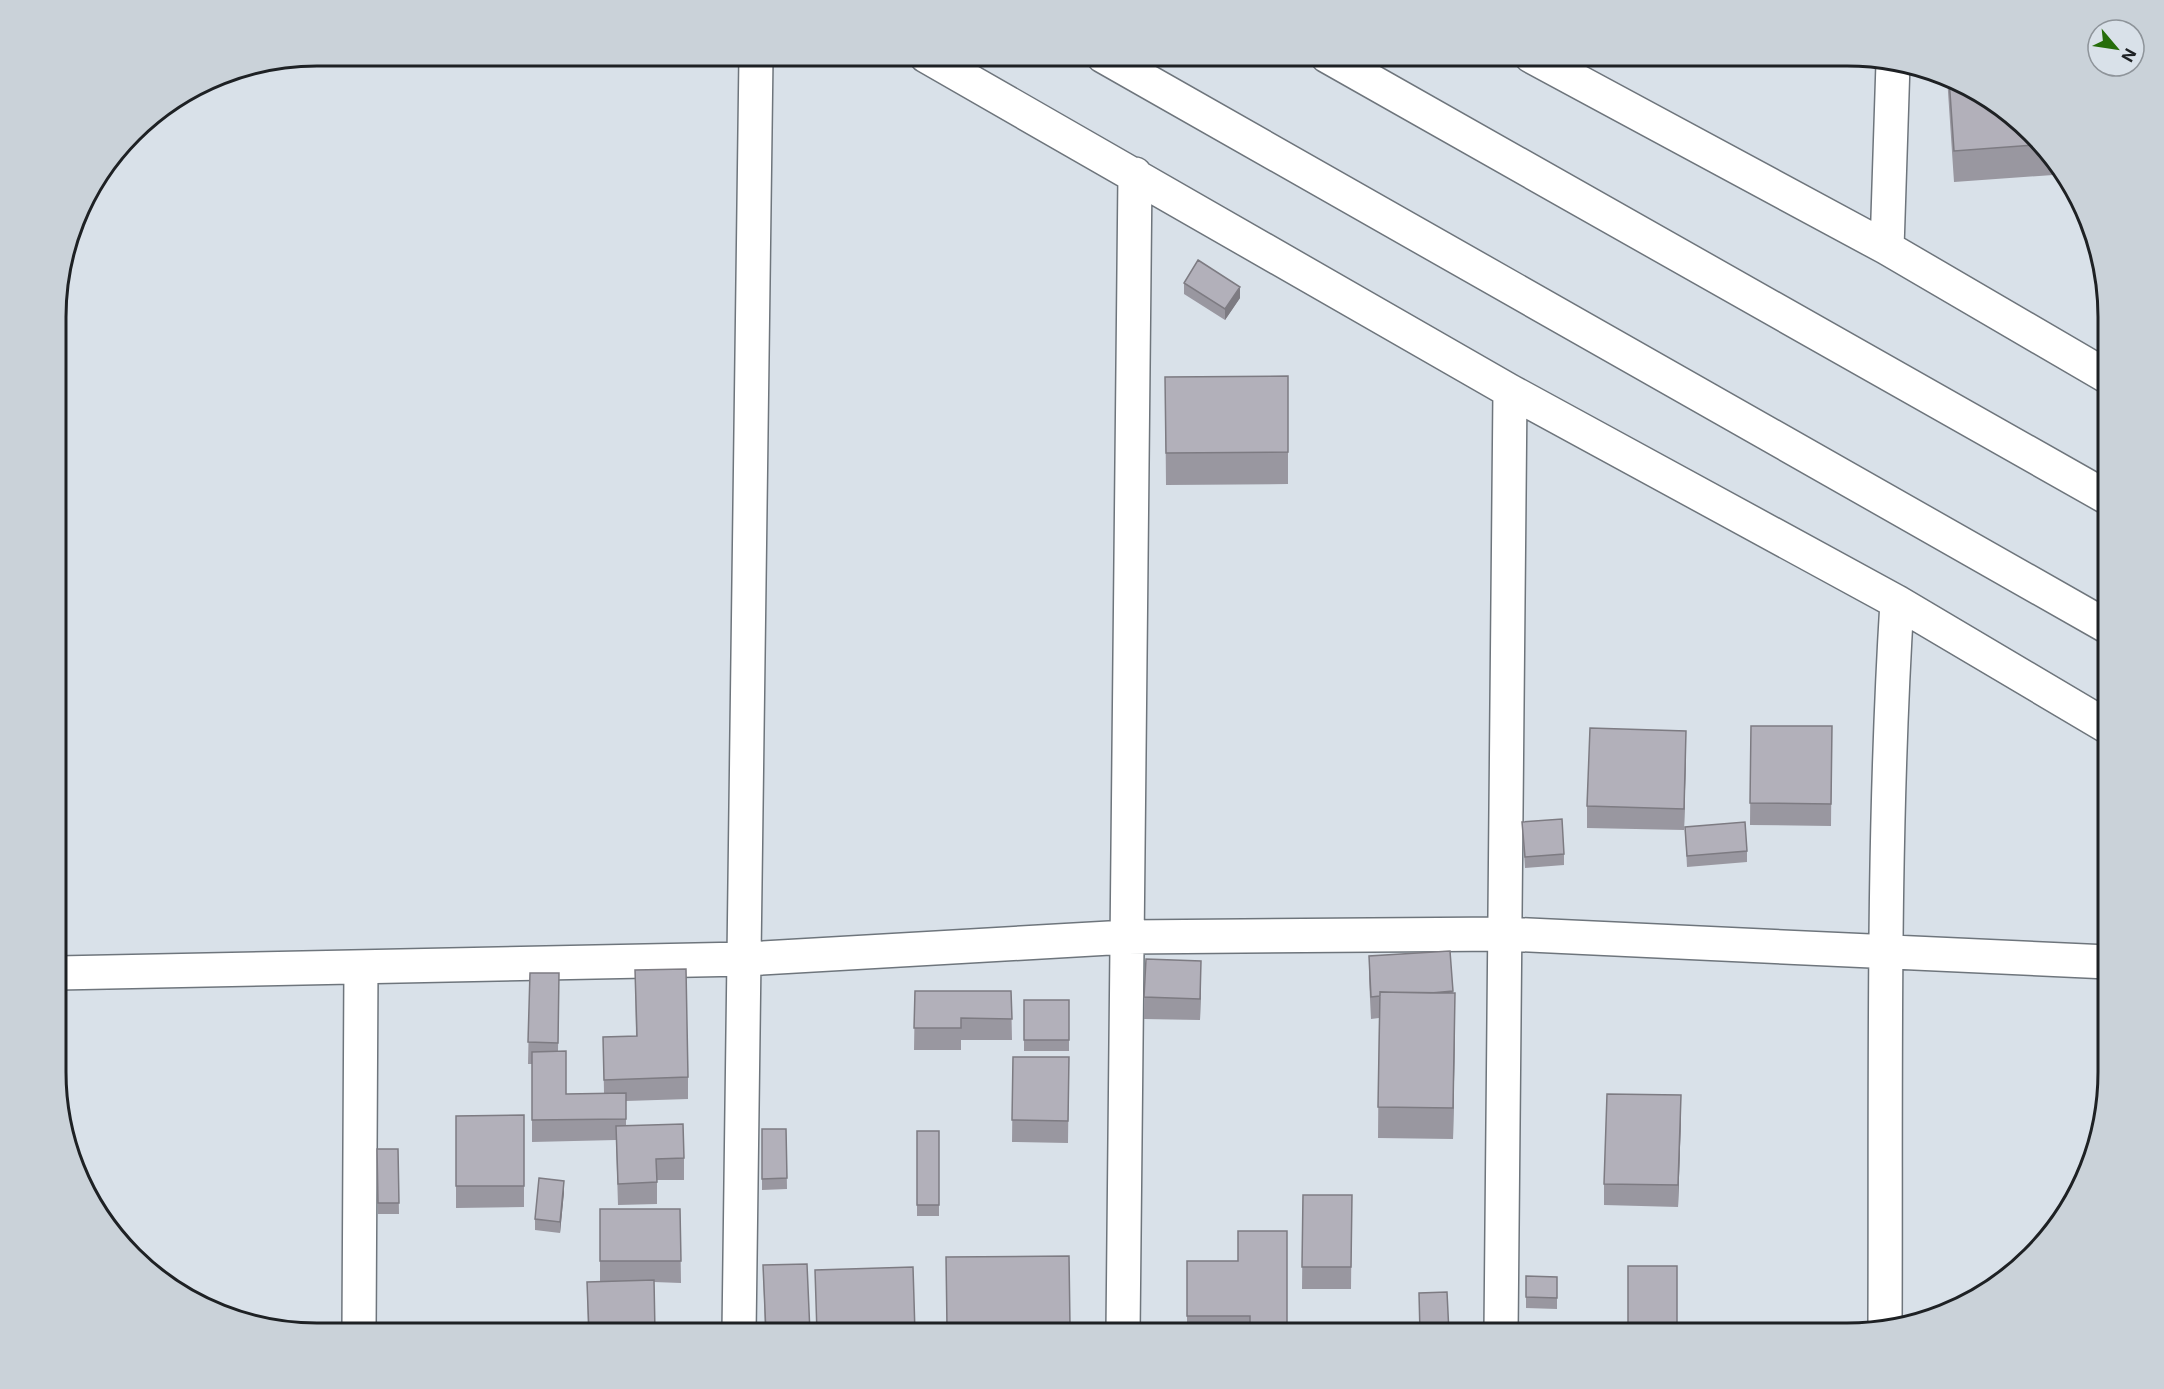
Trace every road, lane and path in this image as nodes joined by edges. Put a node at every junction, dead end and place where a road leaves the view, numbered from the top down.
1 (756, 66) edge
2 (944, 66) edge
3 (1121, 66) edge
4 (1345, 66) edge
5 (1550, 66) edge
6 (1893, 70) edge
7 (1135, 174) junction
8 (1887, 248) junction
9 (2098, 371) edge
10 (1510, 391) junction
11 (2098, 492) edge
12 (1897, 602) junction
13 (2098, 621) edge
14 (2098, 721) edge
15 (1506, 934) junction
16 (1127, 936) junction
17 (1887, 952) junction
18 (746, 959) junction
19 (2098, 962) edge
20 (361, 967) junction
21 (66, 973) edge
22 (1885, 1320) edge
23 (359, 1323) edge
24 (739, 1323) edge
25 (1123, 1323) edge
26 (1501, 1323) edge

1 - 18 street
2 - 7 street
3 - 13 street
4 - 11 street
5 - 8 street
6 - 8 street
7 - 10 street
7 - 16 street
8 - 9 street
10 - 12 street
10 - 15 street
12 - 14 street
12 - 17 street
15 - 16 street
15 - 17 street
15 - 26 street
16 - 18 street
16 - 25 street
17 - 19 street
17 - 22 street
18 - 20 street
18 - 24 street
20 - 21 street
20 - 23 street

